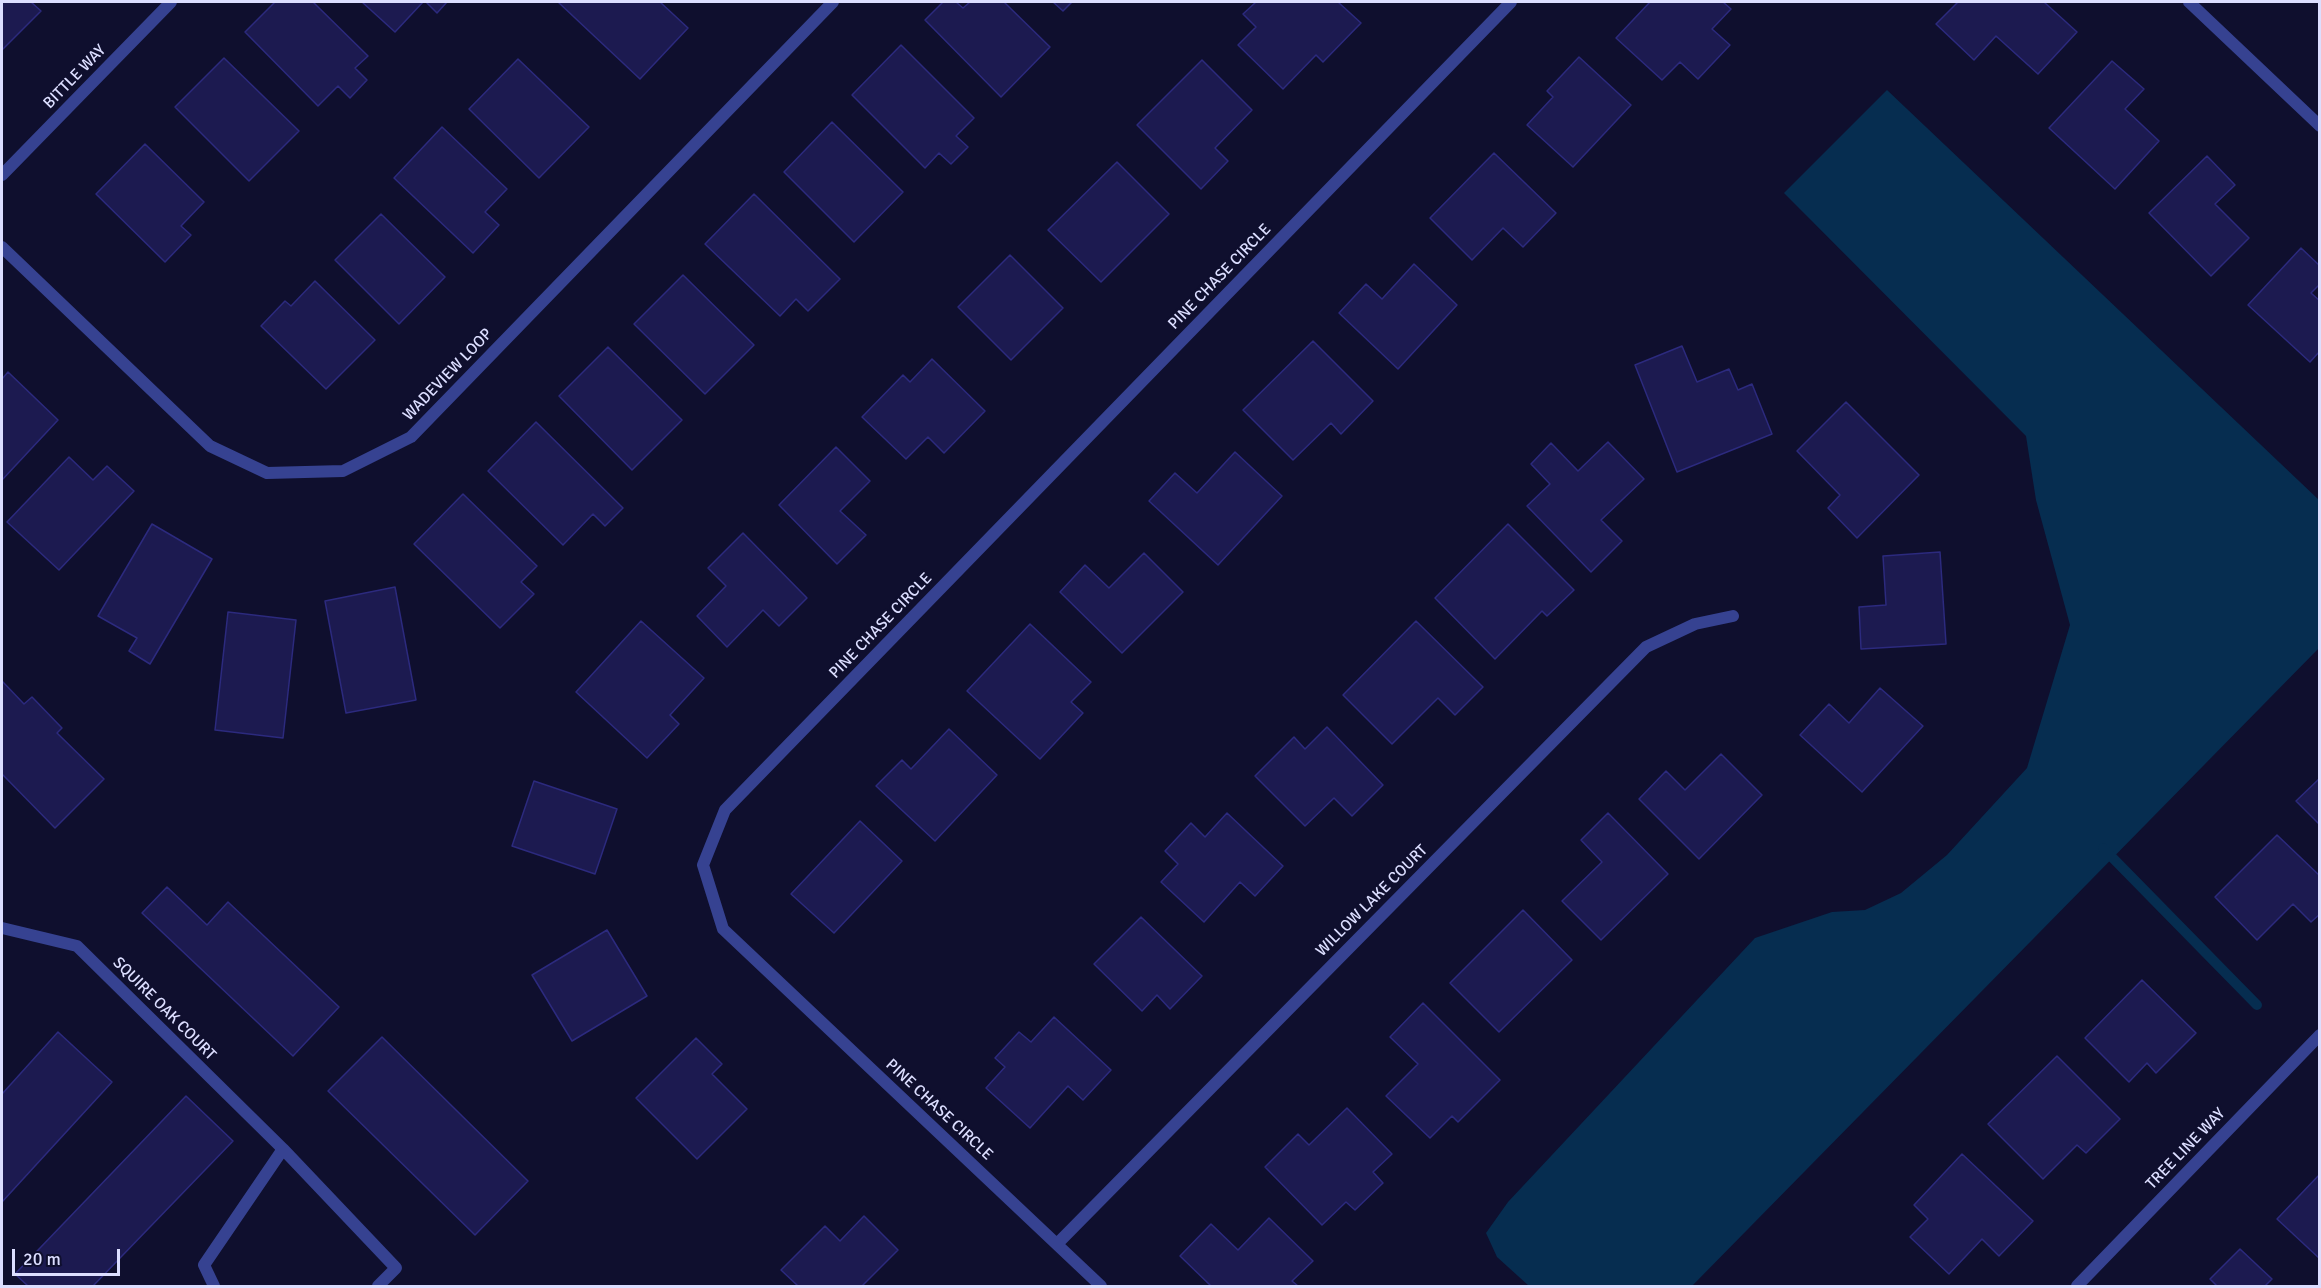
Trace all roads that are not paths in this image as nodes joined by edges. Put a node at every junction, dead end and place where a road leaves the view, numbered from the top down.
1 (171, 2) edge
2 (833, 2) edge
3 (1511, 2) edge
4 (2189, 2) edge
5 (2319, 126) edge
6 (2, 175) edge
7 (2, 247) edge
8 (1733, 616) dead end
9 (2, 928) edge
10 (2319, 1035) edge
11 (283, 1149) junction
12 (1057, 1244) junction
13 (214, 1287) edge
14 (378, 1287) edge
15 (1101, 1287) edge
16 (2077, 1287) edge

1 - 6 street, BITTLE WAY
2 - 7 street, WADEVIEW LOOP
3 - 12 street, PINE CHASE CIRCLE
4 - 5 street
8 - 12 street, WILLOW LAKE COURT
9 - 11 street, SQUIRE OAK COURT
10 - 16 street, TREE LINE WAY
11 - 13 street
11 - 14 street, SQUIRE OAK COURT
12 - 15 street, PINE CHASE CIRCLE

